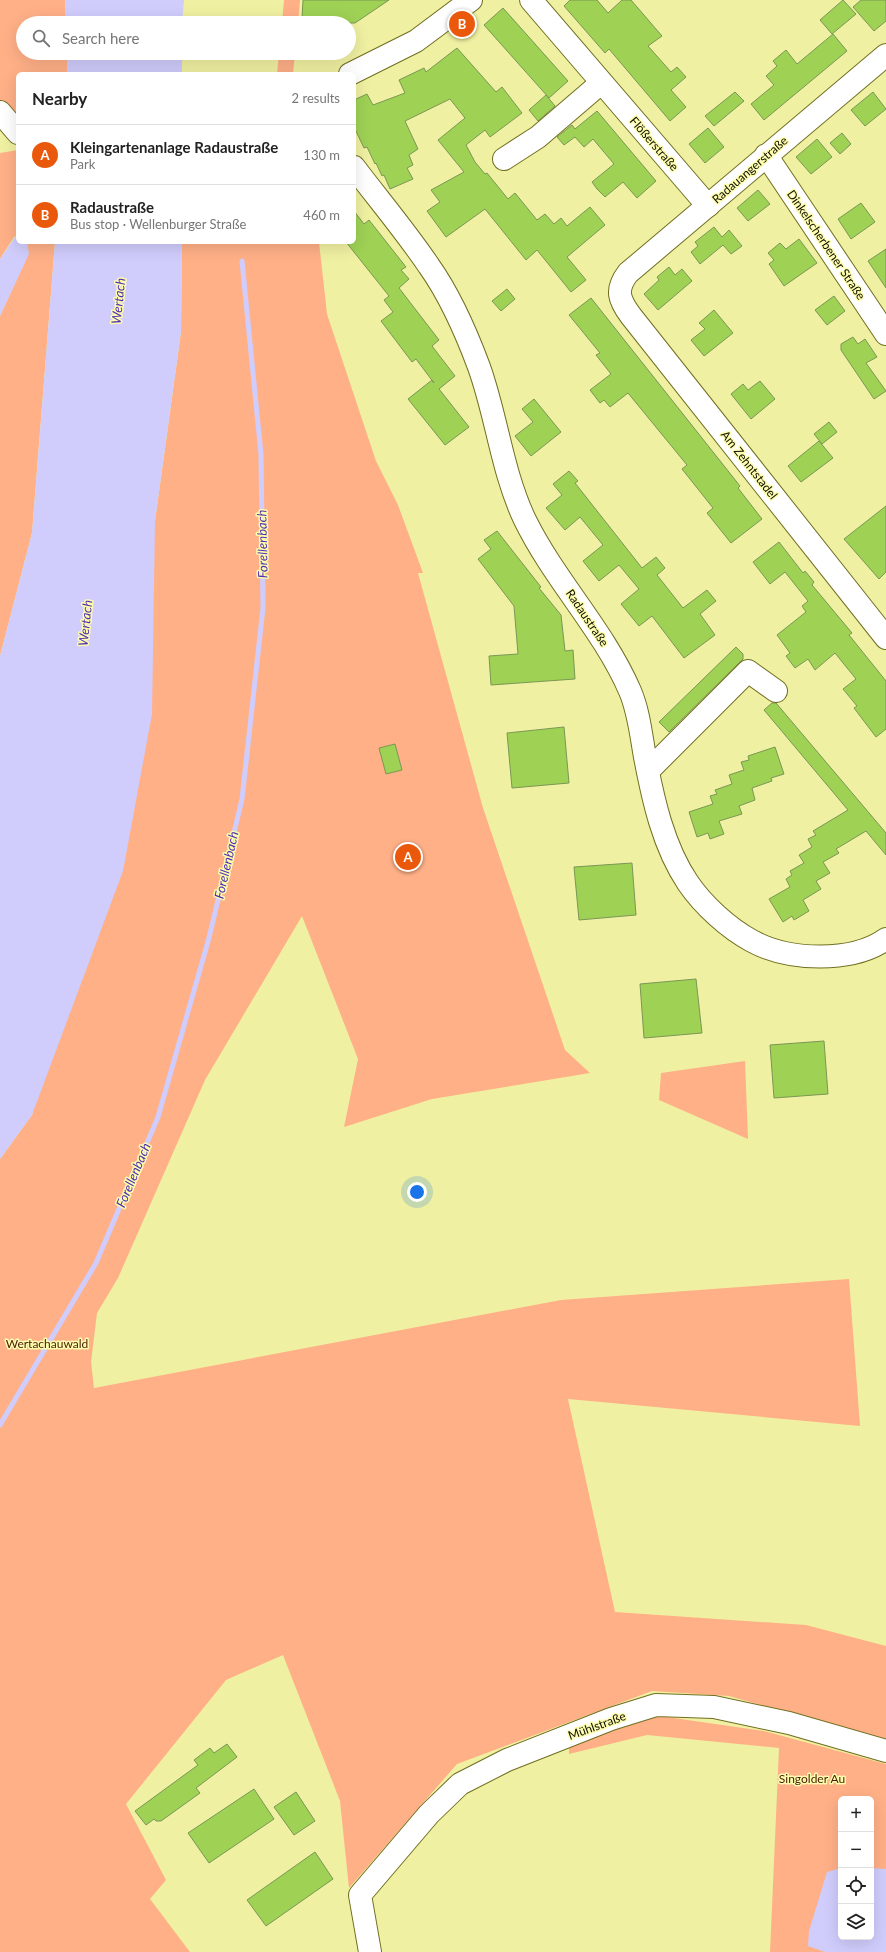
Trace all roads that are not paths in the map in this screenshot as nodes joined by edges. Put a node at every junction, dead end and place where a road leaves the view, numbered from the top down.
1 (471, 0) edge
2 (531, 0) edge
3 (886, 54) edge
4 (354, 72) edge
5 (601, 83) junction
6 (0, 112) edge
7 (16, 130) edge
8 (16, 138) edge
9 (0, 140) edge
10 (766, 155) junction
11 (504, 159) dead end
12 (356, 171) edge
13 (708, 206) junction
14 (619, 289) joint
15 (886, 334) edge
16 (886, 638) edge
17 (776, 691) dead end
18 (648, 772) junction
19 (886, 939) edge
20 (886, 1751) edge
21 (370, 1952) edge

1 - 4 street
2 - 5 street, Flößerstraße
3 - 10 street, Radauangerstraße
5 - 11 street
5 - 13 street, Flößerstraße
6 - 7 street
8 - 9 street
10 - 13 street, Radauangerstraße
10 - 15 street, Dinkelscherbener Straße
12 - 18 street, Radaustraße
13 - 14 street, Radauangerstraße
14 - 16 street, Am Zehntstadel
17 - 18 street
18 - 19 street, Radaustraße
20 - 21 street, Mühlstraße

